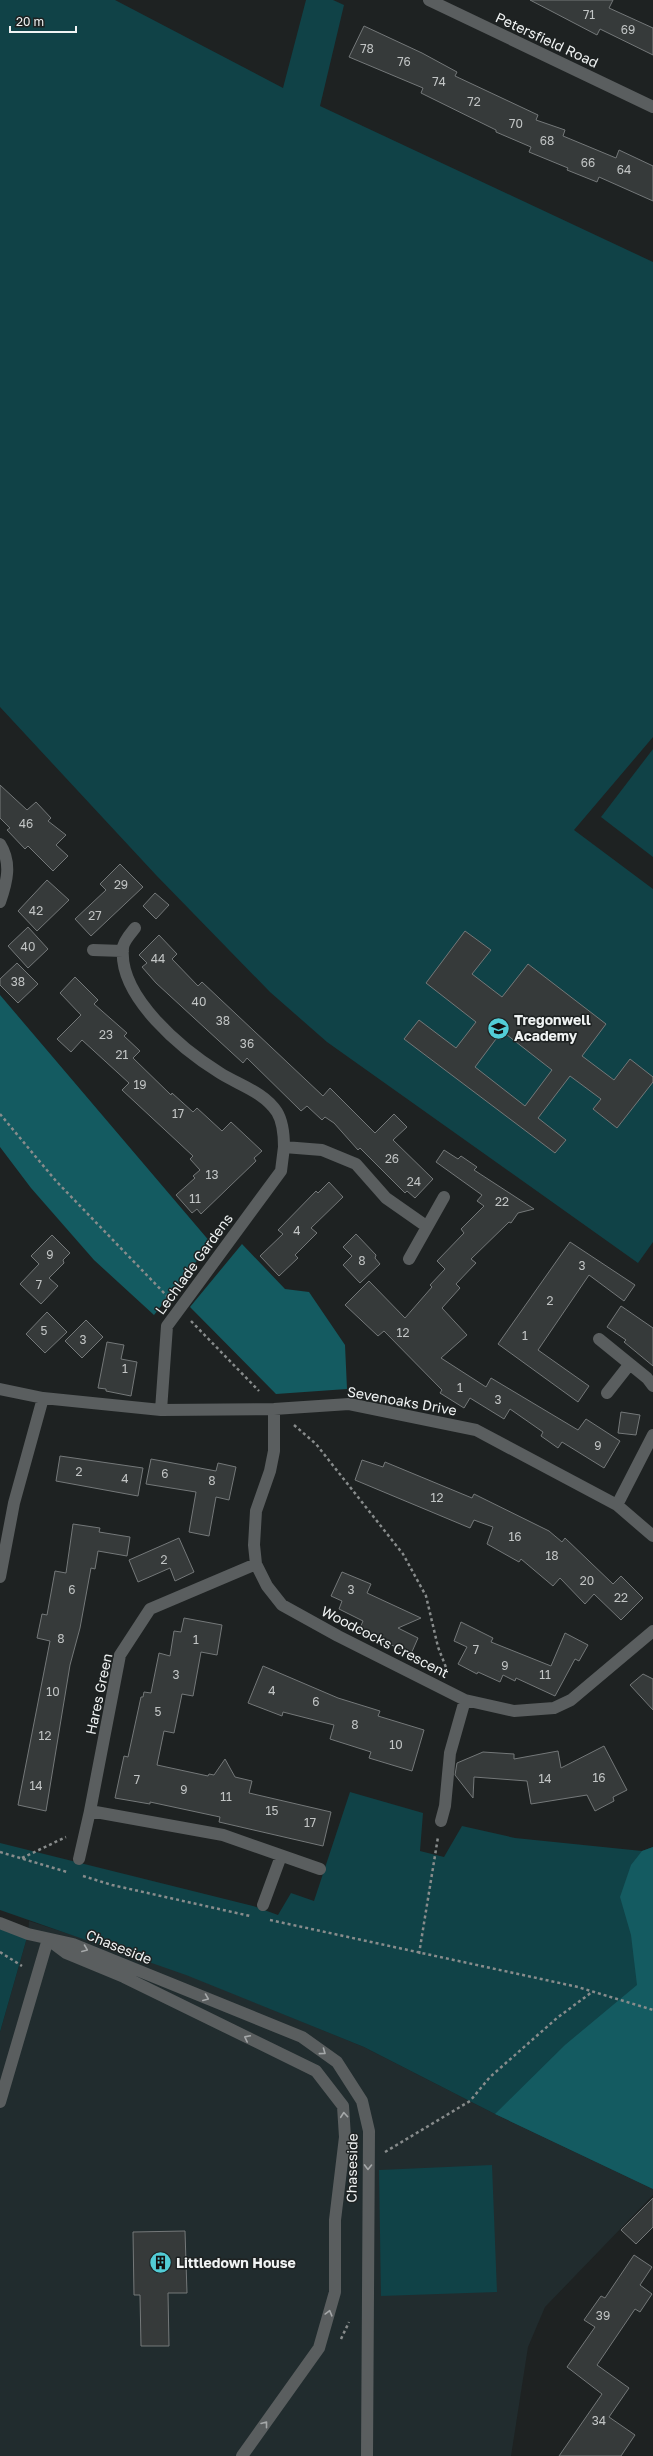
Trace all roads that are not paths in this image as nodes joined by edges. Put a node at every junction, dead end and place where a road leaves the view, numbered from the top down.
1 (429, 0) edge
2 (653, 107) edge
3 (0, 844) edge
4 (0, 902) edge
5 (135, 928) dead end
6 (93, 950) dead end
7 (123, 951) junction
8 (284, 1147) junction
9 (444, 1197) dead end
10 (426, 1226) junction
11 (409, 1259) dead end
12 (599, 1339) dead end
13 (629, 1365) junction
14 (653, 1386) edge
15 (0, 1389) edge
16 (607, 1394) dead end
17 (43, 1398) junction
18 (274, 1409) junction
19 (162, 1410) junction
20 (653, 1435) edge
21 (617, 1505) junction
22 (653, 1536) edge
23 (256, 1564) junction
24 (0, 1577) edge
25 (653, 1631) edge
26 (465, 1700) junction
27 (90, 1811) junction
28 (441, 1821) road end
29 (281, 1856) junction
30 (79, 1859) dead end
31 (320, 1869) dead end
32 (263, 1905) dead end
33 (0, 1923) edge
34 (48, 1939) junction
35 (0, 2102) edge
36 (242, 2456) edge
37 (367, 2456) edge

1 - 2 street, Petersfield Road
3 - 4 street
5 - 7 street
6 - 7 street
7 - 8 street, Lechlade Gardens
8 - 10 street
8 - 19 street, Lechlade Gardens
9 - 10 street
10 - 11 street
12 - 13 street
13 - 14 street
13 - 16 street
15 - 17 street, Sevenoaks Drive
17 - 19 street, Sevenoaks Drive
17 - 24 street
18 - 19 street, Sevenoaks Drive
18 - 21 street, Sevenoaks Drive
18 - 23 street, Woodcocks Crescent
20 - 21 street
21 - 22 street, Sevenoaks Drive
23 - 26 street, Woodcocks Crescent
23 - 27 street, Hares Green
25 - 26 street, Woodcocks Crescent
26 - 28 street
27 - 29 street
27 - 30 street, Hares Green
29 - 31 street
29 - 32 street
33 - 34 street, Chaseside
34 - 35 street
36 -> 34 street
34 -> 37 street, Chaseside

